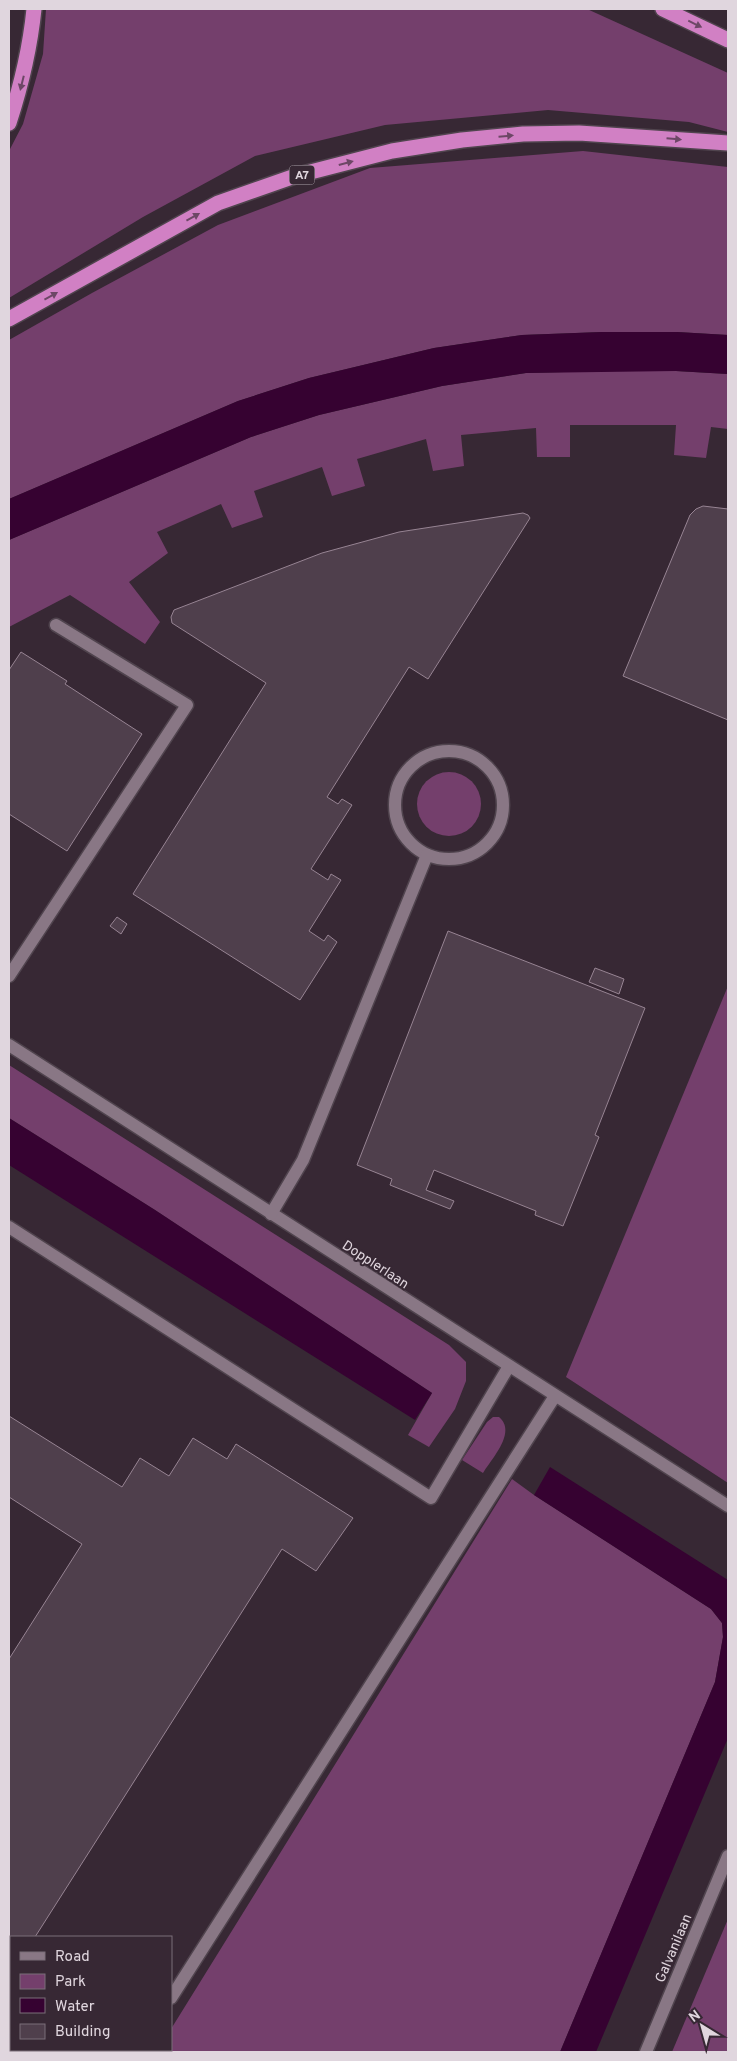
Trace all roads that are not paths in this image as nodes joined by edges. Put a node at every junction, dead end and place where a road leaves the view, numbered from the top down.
1 (34, 9) edge
2 (663, 9) edge
3 (728, 40) edge
4 (9, 124) edge
5 (728, 143) edge
6 (9, 319) edge
7 (56, 625) dead end
8 (427, 855) junction
9 (9, 976) edge
10 (9, 1045) edge
11 (271, 1214) junction
12 (9, 1226) edge
13 (509, 1366) junction
14 (555, 1396) junction
15 (728, 1506) edge
16 (728, 1856) edge
17 (172, 1996) edge
18 (646, 2052) edge

1 -> 4 highway
2 -> 3 highway
6 -> 5 highway, A7
7 - 9 street
8 - 8 street
8 - 11 street
10 - 11 street, Dopplerlaan
11 - 13 street, Dopplerlaan
12 - 13 street
13 - 14 street, Dopplerlaan
14 - 15 street, Dopplerlaan
14 - 17 street
16 - 18 street, Galvanilaan

